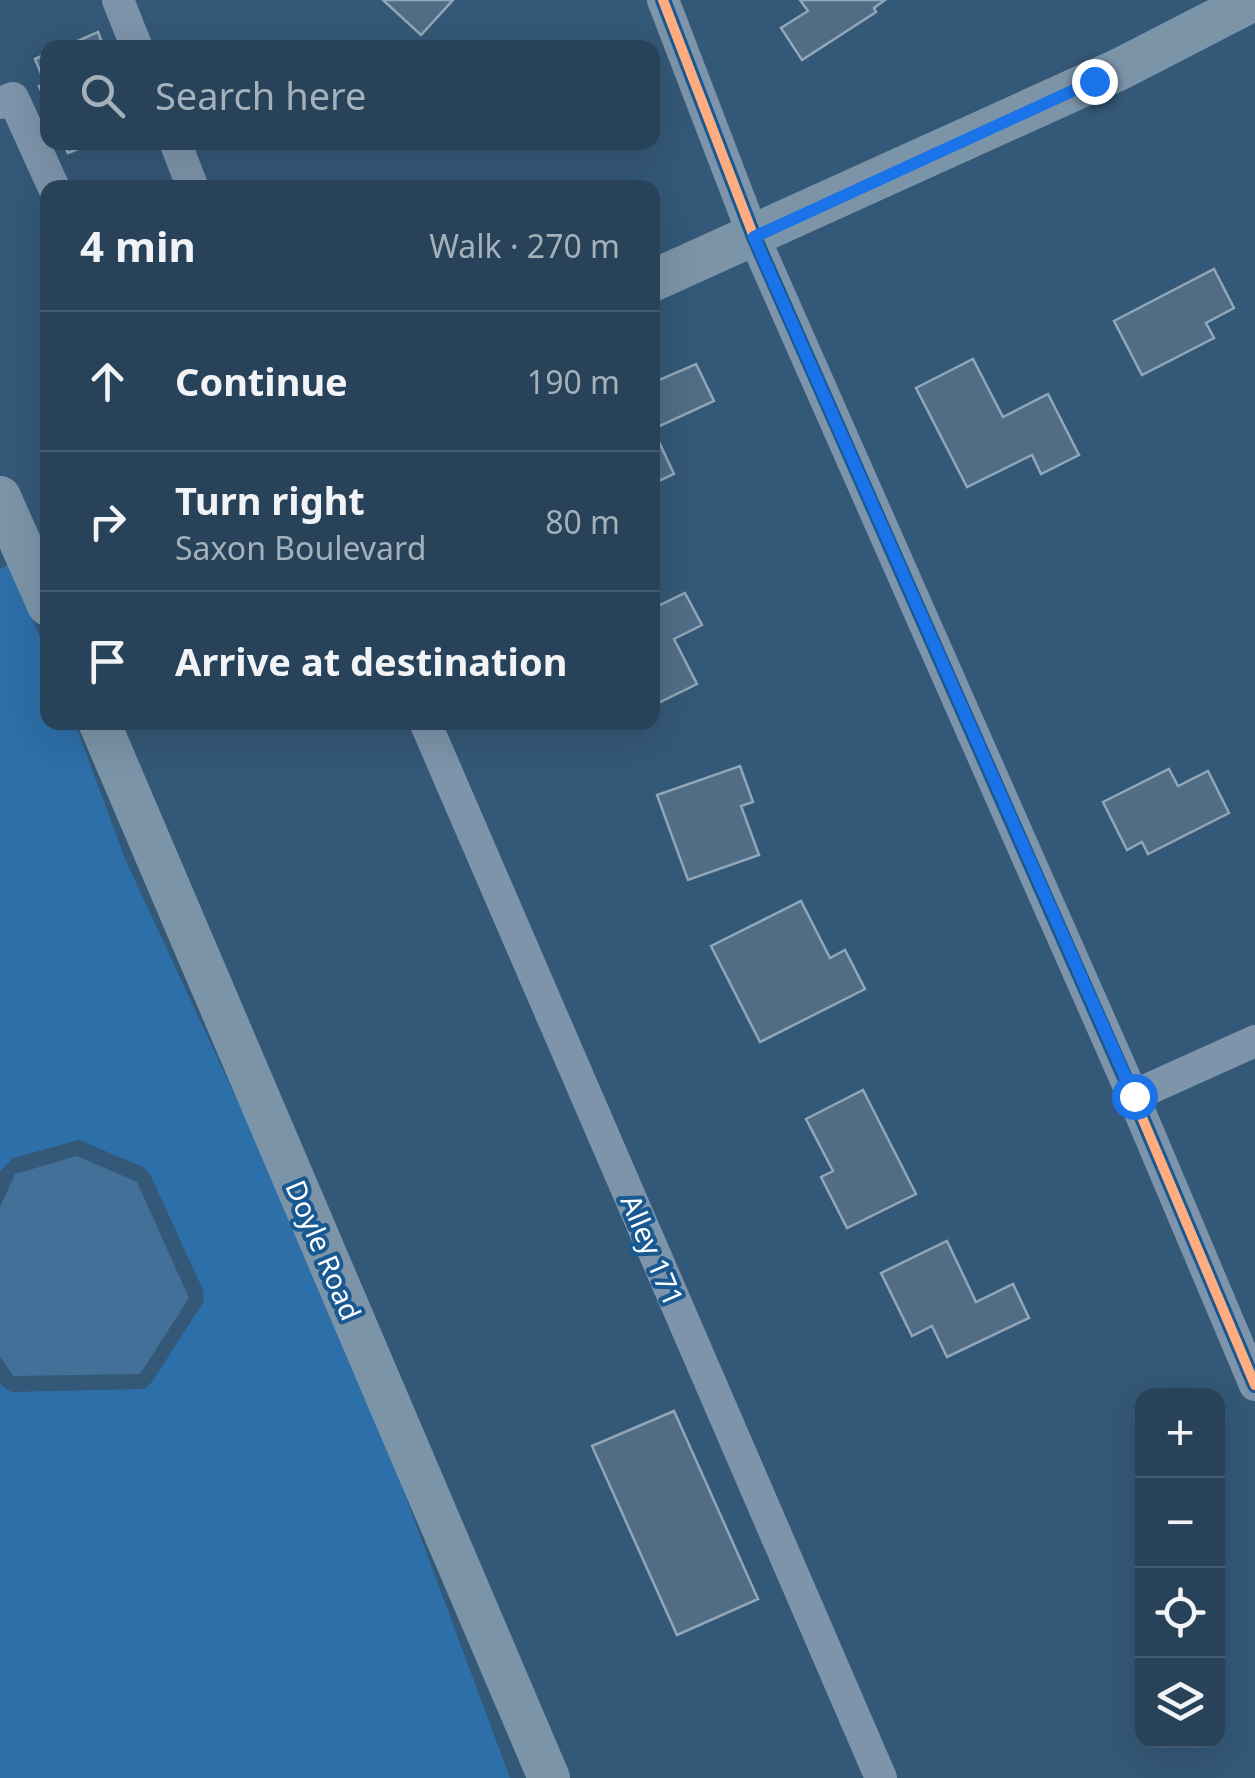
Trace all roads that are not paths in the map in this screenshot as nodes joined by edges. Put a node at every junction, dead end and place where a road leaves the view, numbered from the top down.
1 (118, 0) edge
2 (662, 0) edge
3 (1254, 0) edge
4 (134, 40) edge
5 (0, 102) edge
6 (178, 150) edge
7 (50, 180) edge
8 (191, 180) edge
9 (754, 237) junction
10 (660, 278) edge
11 (0, 497) edge
12 (22, 540) edge
13 (40, 585) edge
14 (102, 730) edge
15 (428, 730) edge
16 (1255, 1041) edge
17 (1134, 1096) junction
18 (1255, 1385) edge
19 (549, 1778) edge
20 (881, 1778) edge

1 - 4 street
2 - 9 street
3 - 9 main road
5 - 7 street
6 - 8 street
9 - 10 main road
9 - 17 street
11 - 12 main road
12 - 13 main road
14 - 19 main road, Doyle Road
15 - 20 street, Alley 171
16 - 17 street
17 - 18 street

